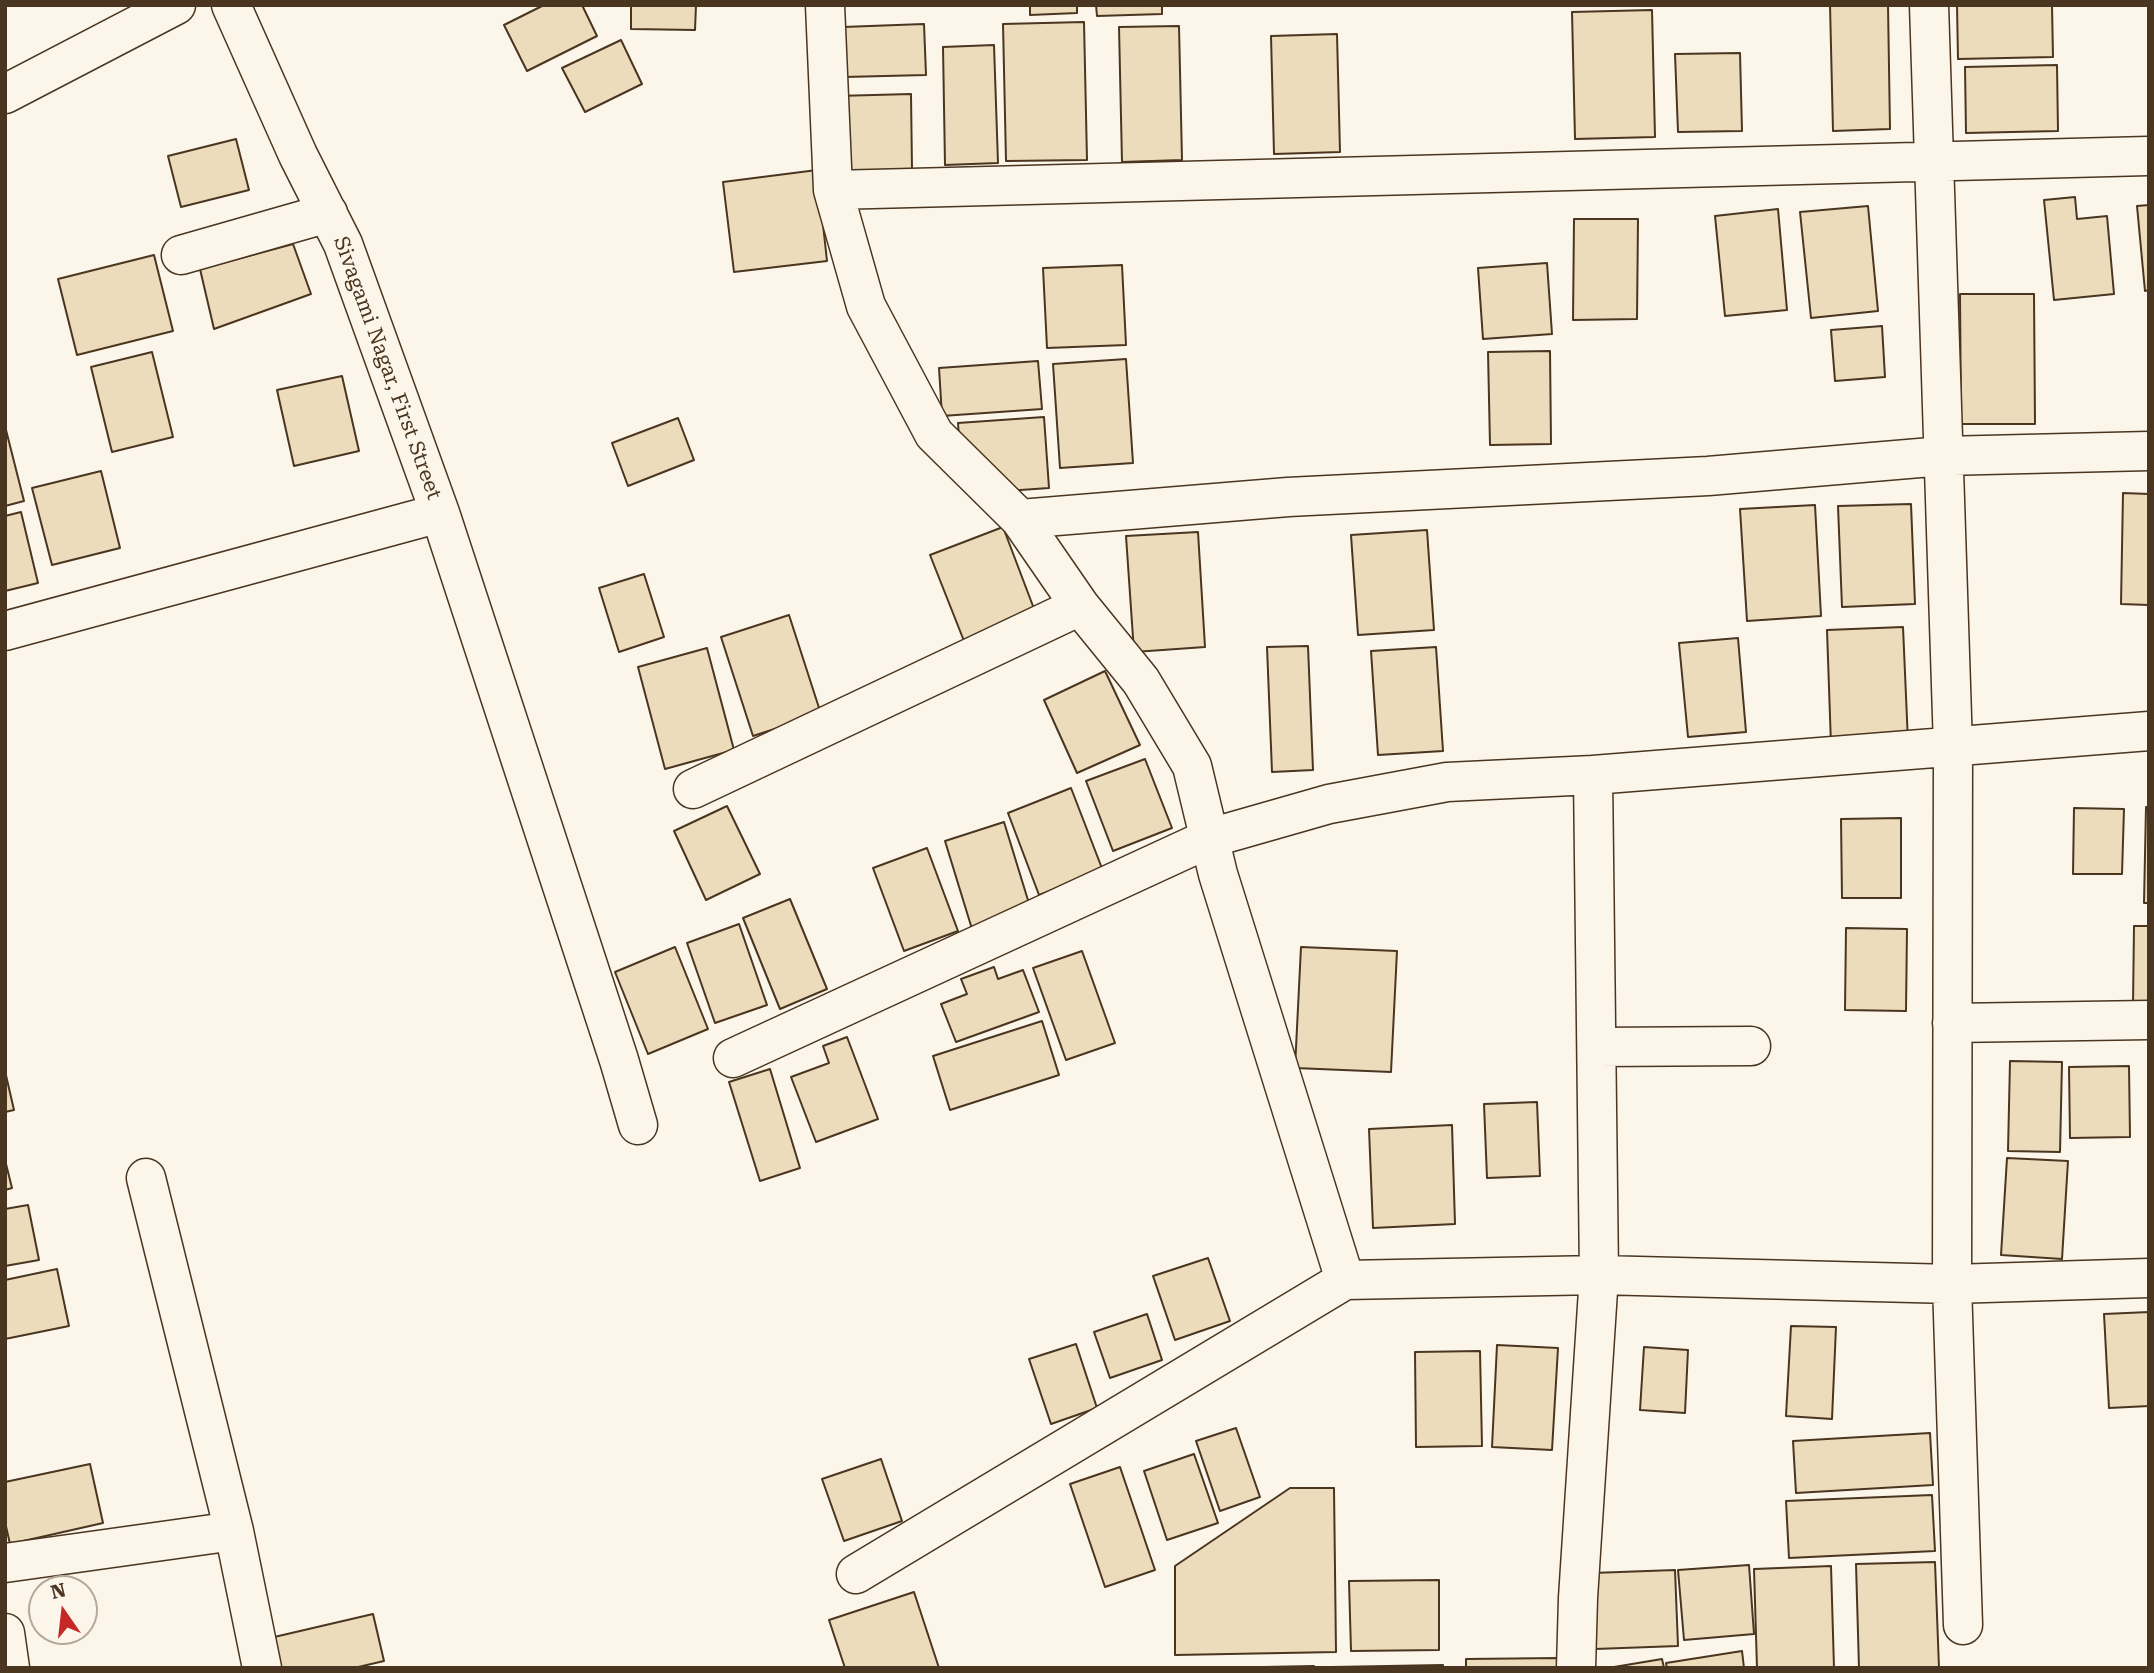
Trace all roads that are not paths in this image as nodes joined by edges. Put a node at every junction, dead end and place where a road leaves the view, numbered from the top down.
1 (176, 5) edge
2 (231, 5) edge
3 (825, 5) edge
4 (1929, 5) edge
5 (5, 94) edge
6 (2148, 156) edge
7 (1932, 161) junction
8 (833, 190) junction
9 (327, 213) junction
10 (181, 255) dead end
11 (2149, 452) edge
12 (1942, 456) junction
13 (440, 513) junction
14 (1020, 519) junction
15 (1080, 606) junction
16 (5, 631) edge
17 (2149, 732) edge
18 (1953, 747) junction
19 (1593, 775) junction
20 (693, 789) dead end
21 (1209, 838) junction
22 (2149, 1020) edge
23 (1952, 1023) junction
24 (1751, 1046) dead end
25 (1597, 1047) junction
26 (733, 1058) dead end
27 (638, 1125) dead end
28 (146, 1178) dead end
29 (1599, 1275) junction
30 (2149, 1278) edge
31 (1345, 1280) junction
32 (1952, 1284) junction
33 (234, 1531) junction
34 (5, 1563) edge
35 (856, 1574) dead end
36 (1963, 1625) dead end
37 (5, 1633) edge
38 (10, 1668) edge
39 (262, 1668) edge
40 (1576, 1668) edge

1 - 5 street
2 - 9 street, Sivagami Nagar, First Street
3 - 8 street
4 - 7 street
6 - 7 street
7 - 8 street
7 - 12 street
8 - 14 street
9 - 10 street
9 - 13 street, Sivagami Nagar, First Street
11 - 12 street
12 - 14 street
12 - 18 street
13 - 16 street, Sivagami Nagar, First Street
13 - 27 street
14 - 15 street
15 - 20 street
15 - 21 street
17 - 18 street
18 - 19 street
18 - 23 street
19 - 21 street
19 - 25 street
21 - 26 street
21 - 31 street
22 - 23 street
23 - 32 street
24 - 25 street
25 - 29 street
28 - 33 street
29 - 31 street
29 - 32 street
29 - 40 street
30 - 32 street
31 - 35 street
32 - 36 street
33 - 34 street
33 - 39 street
37 - 38 street

